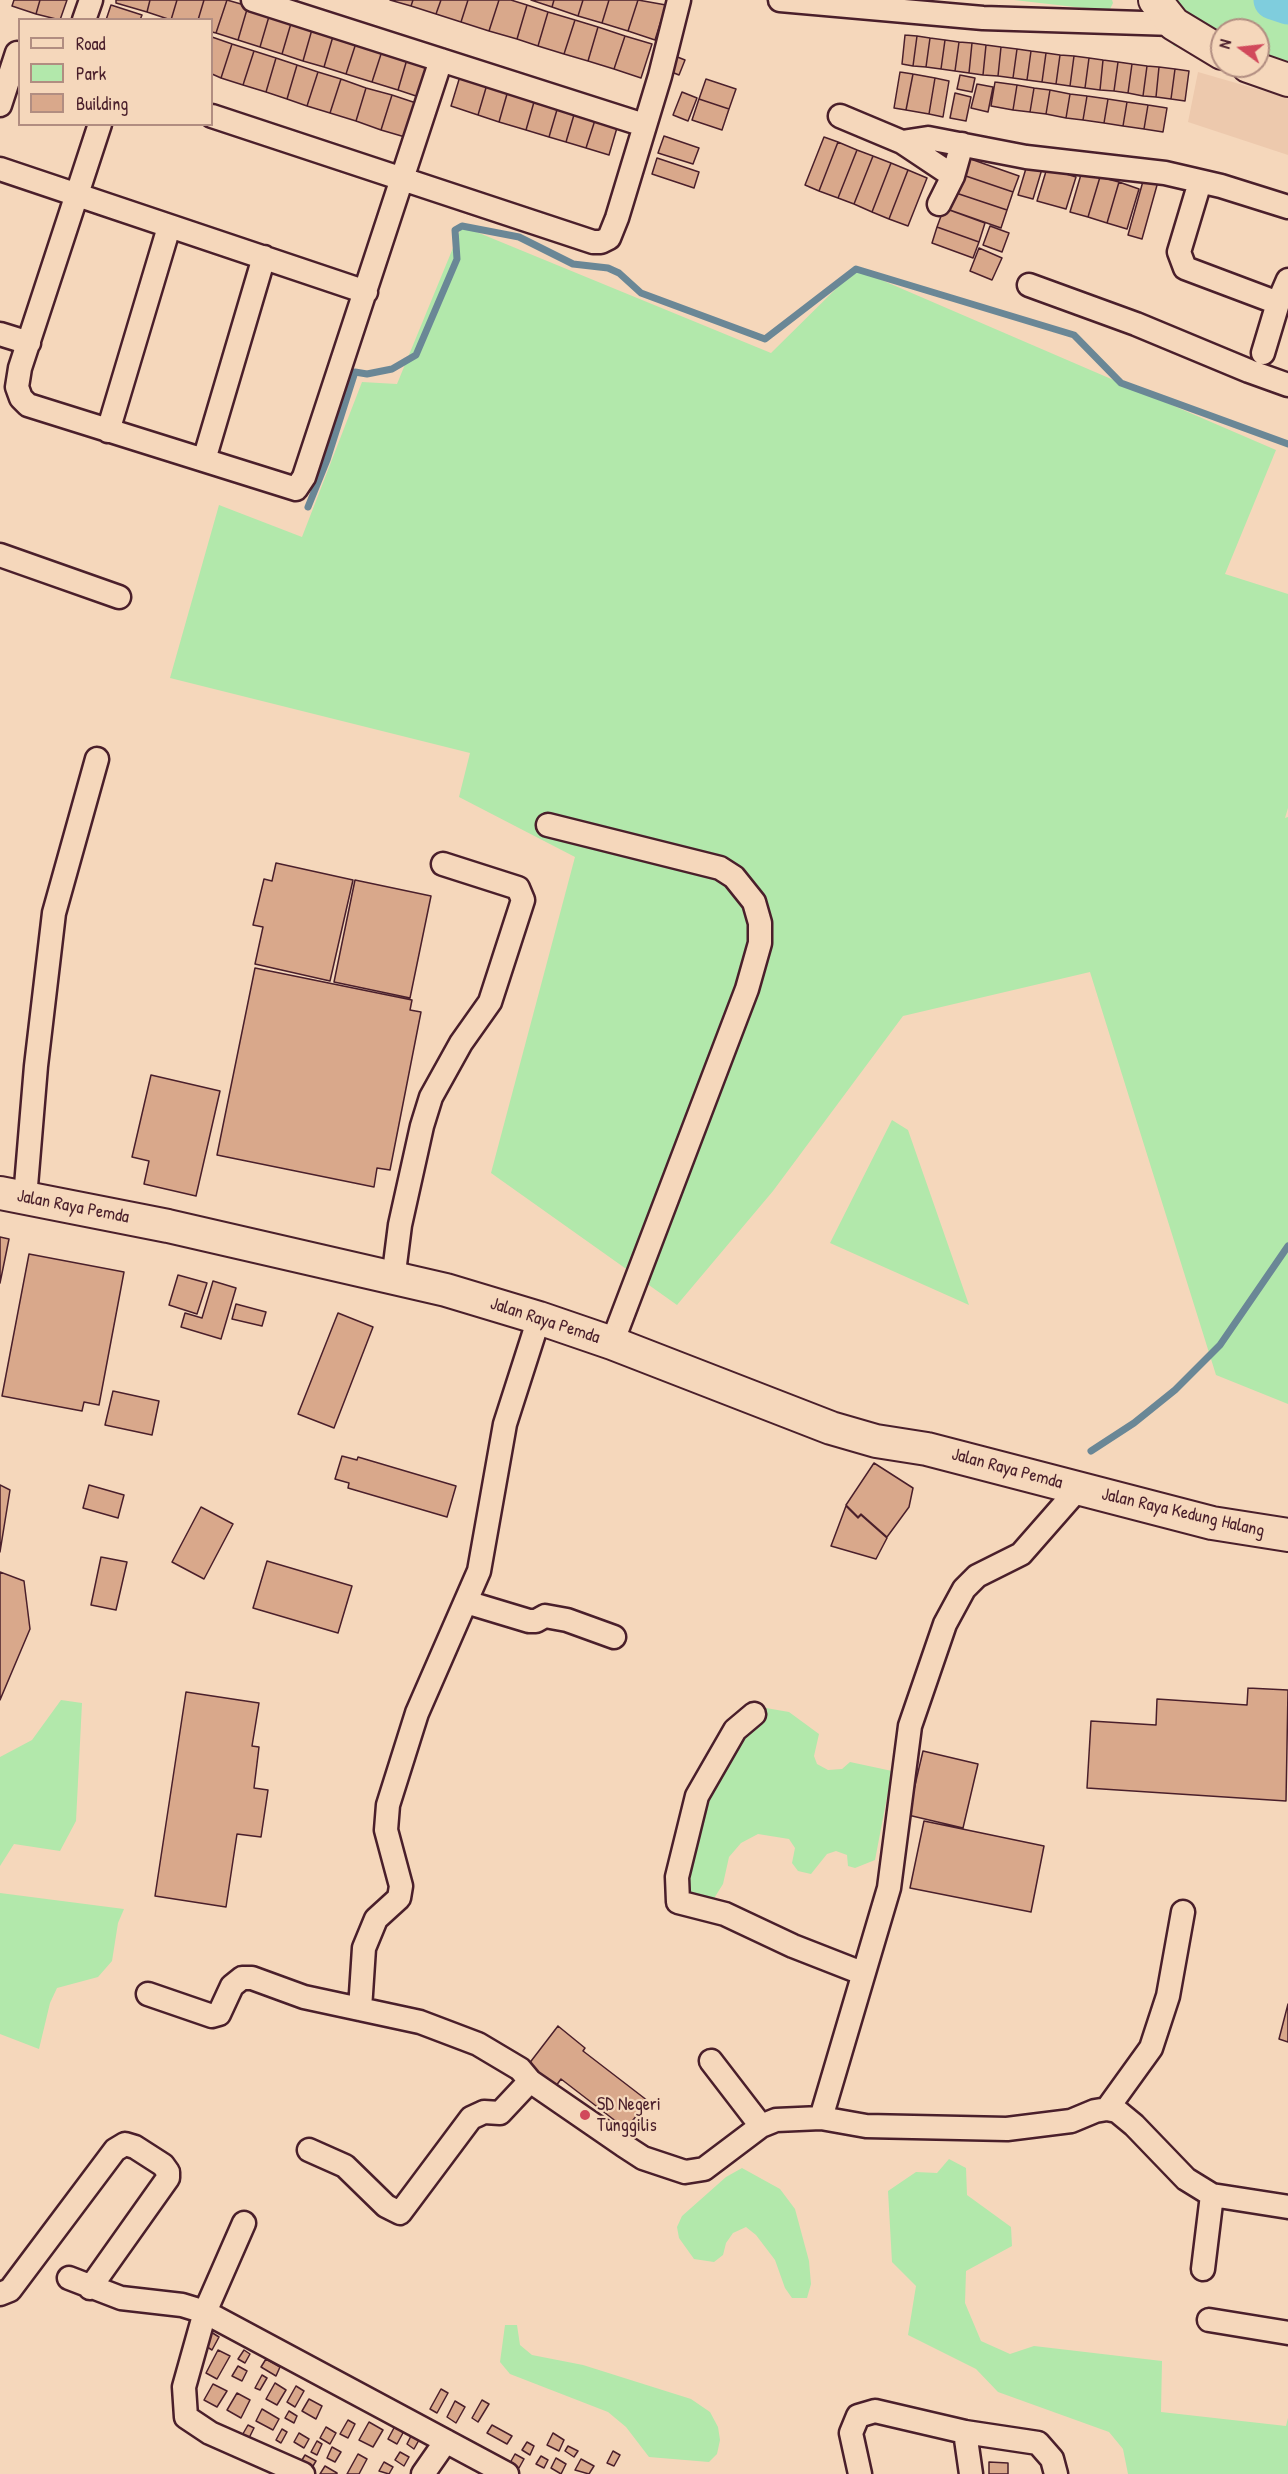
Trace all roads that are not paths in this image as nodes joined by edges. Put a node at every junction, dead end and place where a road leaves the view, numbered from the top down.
1 (91, 0) edge
2 (253, 0) edge
3 (679, 0) edge
4 (780, 0) edge
5 (1155, 0) edge
6 (826, 2) edge
7 (984, 9) edge
8 (85, 18) edge
9 (1174, 24) junction
10 (1210, 45) edge
11 (12, 51) edge
12 (441, 60) junction
13 (1270, 74) edge
14 (1288, 80) edge
15 (0, 105) edge
16 (213, 116) edge
17 (840, 116) dead end
18 (644, 125) junction
19 (99, 126) edge
20 (902, 142) junction
21 (962, 144) junction
22 (0, 169) edge
23 (953, 176) junction
24 (401, 179) junction
25 (1200, 182) junction
26 (76, 196) junction
27 (939, 204) dead end
28 (1288, 207) edge
29 (169, 227) junction
30 (264, 257) junction
31 (1288, 280) edge
32 (1029, 285) dead end
33 (366, 291) junction
34 (1278, 303) junction
35 (0, 334) edge
36 (29, 343) junction
37 (1263, 353) dead end
38 (1288, 385) edge
39 (108, 431) junction
40 (204, 460) junction
41 (0, 555) edge
42 (119, 597) dead end
43 (98, 759) dead end
44 (548, 825) dead end
45 (443, 864) dead end
46 (12, 1195) edge
47 (393, 1280) junction
48 (539, 1318) junction
49 (612, 1343) junction
50 (1078, 1489) junction
51 (1288, 1535) edge
52 (466, 1602) junction
53 (614, 1637) dead end
54 (754, 1714) dead end
55 (1183, 1912) dead end
56 (862, 1973) junction
57 (148, 1994) dead end
58 (360, 2008) junction
59 (711, 2061) dead end
60 (530, 2081) junction
61 (1107, 2109) junction
62 (821, 2118) junction
63 (761, 2126) junction
64 (309, 2150) dead end
65 (1212, 2195) junction
66 (1288, 2207) edge
67 (244, 2223) dead end
68 (1203, 2269) dead end
69 (69, 2278) dead end
70 (90, 2288) junction
71 (0, 2294) edge
72 (205, 2312) junction
73 (1209, 2320) dead end
74 (1288, 2333) edge
75 (965, 2432) junction
76 (446, 2441) junction
77 (303, 2474) edge
78 (423, 2474) edge
79 (507, 2474) edge
80 (860, 2474) edge
81 (970, 2474) edge
82 (1056, 2474) edge

1 - 8 street
2 - 12 street
3 - 18 street
4 - 6 street
5 - 9 main road
6 - 7 street
7 - 9 street
9 - 10 main road
11 - 15 street
12 - 18 street
12 - 24 street
13 - 14 main road
16 - 24 street
17 - 20 street
18 - 24 street
19 - 26 street
20 - 21 street
20 - 23 street
21 - 23 street
21 - 25 street
22 - 26 street
23 - 27 street
24 - 33 street
25 - 28 street
25 - 34 street
26 - 29 street
26 - 36 street
29 - 30 street
29 - 39 street
30 - 33 street
30 - 40 street
31 - 34 street
32 - 38 street
33 - 40 street
34 - 37 street
35 - 36 street
36 - 39 street
39 - 40 street
41 - 42 street
43 - 46 street
44 - 49 street
45 - 47 street
46 - 47 main road, Jalan Raya Pemda
47 - 48 main road, Jalan Raya Pemda
48 - 49 main road, Jalan Raya Pemda
48 - 52 street
49 - 50 main road, Jalan Raya Pemda
50 - 51 main road, Jalan Raya Kedung Halang
50 - 56 street
52 - 53 street
52 - 58 street
54 - 56 street
55 - 61 street
56 - 62 street
57 - 58 street
58 - 60 street
59 - 63 street
60 - 63 street
60 - 64 street
61 - 62 street
61 - 65 street
62 - 63 street
65 - 66 street
65 - 68 street
67 - 72 street
69 - 70 street
70 - 71 street
70 - 72 street
72 - 76 street
72 - 77 street
73 - 74 street
75 - 80 street
75 - 81 street
75 - 82 street
76 - 78 street
76 - 79 street

